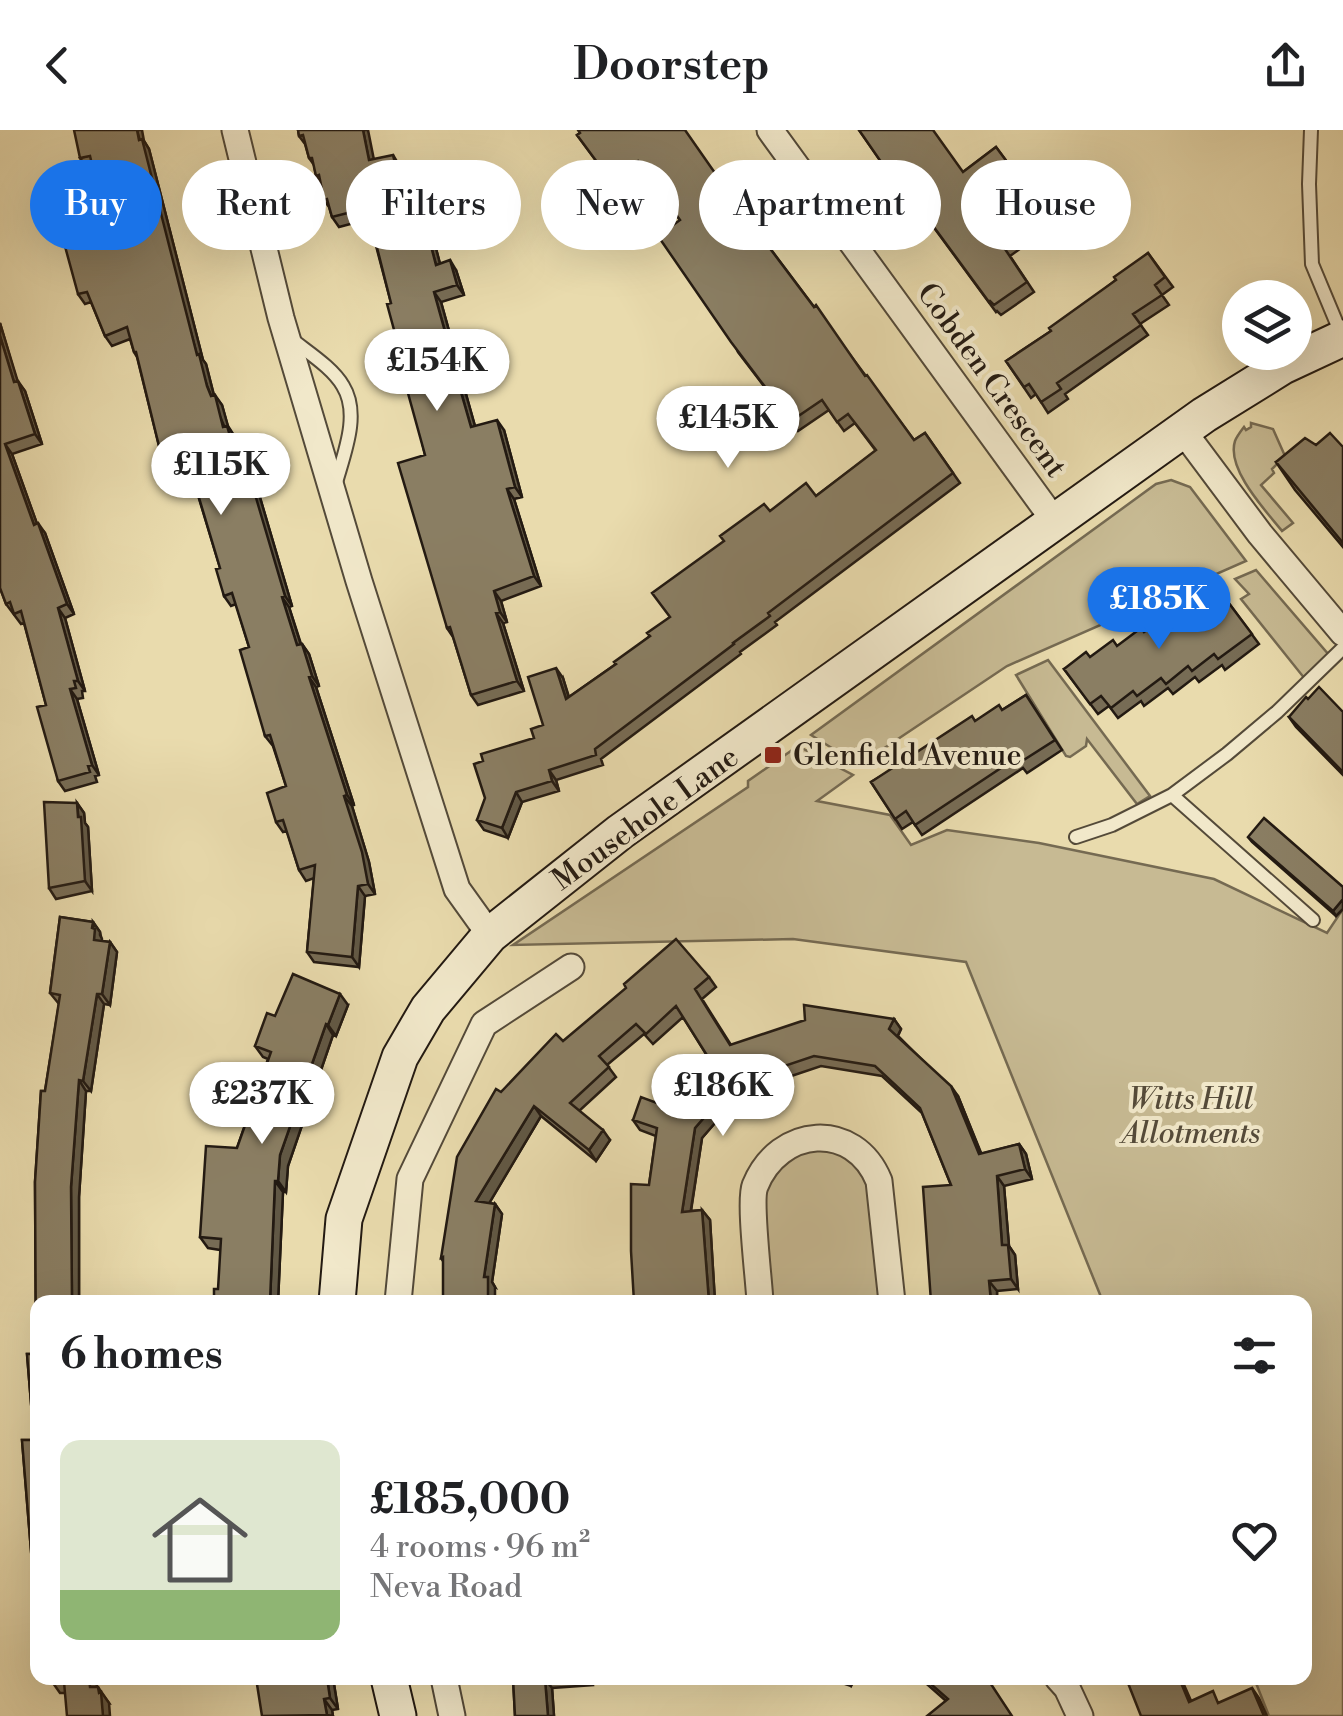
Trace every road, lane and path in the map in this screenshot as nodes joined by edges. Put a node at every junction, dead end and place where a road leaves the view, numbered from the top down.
1 (236, 130) edge
2 (770, 130) edge
3 (1311, 130) edge
4 (286, 336) junction
5 (1343, 338) edge
6 (1183, 431) junction
7 (332, 493) junction
8 (1056, 523) junction
9 (1343, 633) edge
10 (1343, 648) edge
11 (1172, 794) junction
12 (1076, 837) dead end
13 (1314, 920) dead end
14 (490, 935) junction
15 (571, 968) dead end
16 (338, 1295) edge
17 (399, 1295) edge
18 (760, 1295) edge
19 (891, 1295) edge
20 (391, 1685) edge
21 (445, 1685) edge
22 (1065, 1685) edge
23 (398, 1716) edge
24 (452, 1716) edge
25 (1080, 1716) edge

1 - 4 street
2 - 8 street, Cobden Crescent
3 - 5 lane
4 - 7 street
4 - 7 lane
5 - 6 street, Mousehole Lane
6 - 8 street, Mousehole Lane
6 - 9 street
7 - 14 street
8 - 14 street, Mousehole Lane
10 - 11 lane
11 - 12 lane
11 - 13 lane
14 - 16 street, Mousehole Lane
15 - 17 street
18 - 19 street
20 - 23 street
21 - 24 street
22 - 25 street

